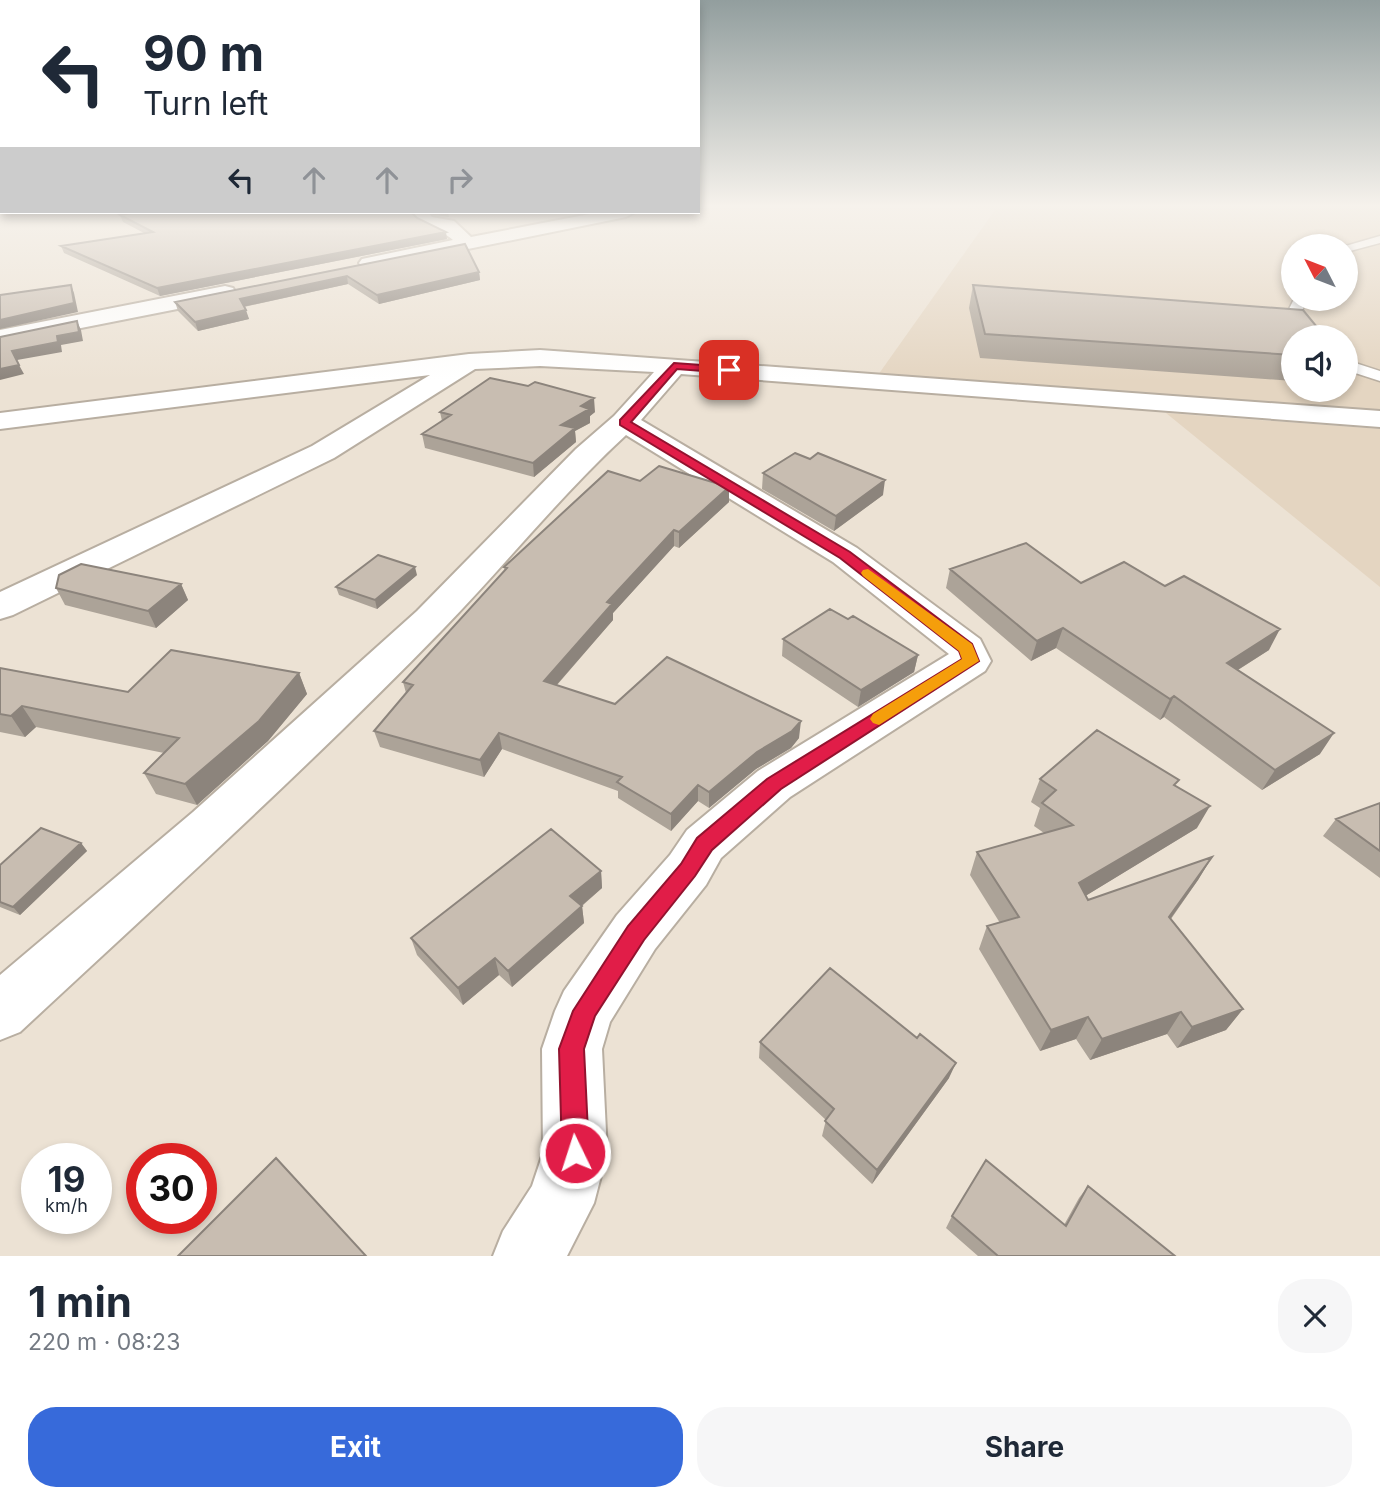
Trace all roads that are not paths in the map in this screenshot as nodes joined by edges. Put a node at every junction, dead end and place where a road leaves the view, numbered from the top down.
1 (370, 264) edge
2 (343, 269) edge
3 (248, 288) edge
4 (0, 337) edge
5 (469, 362) junction
6 (674, 366) junction
7 (1358, 369) edge
8 (1380, 376) edge
9 (1380, 419) edge
10 (0, 421) edge
11 (624, 422) junction
12 (0, 607) edge
13 (0, 1012) edge
14 (527, 1256) edge

1 - 2 street
3 - 4 street
5 - 6 street
5 - 10 street
5 - 12 street
6 - 9 street
6 - 11 street
7 - 8 lane
11 - 13 street
11 - 14 street

